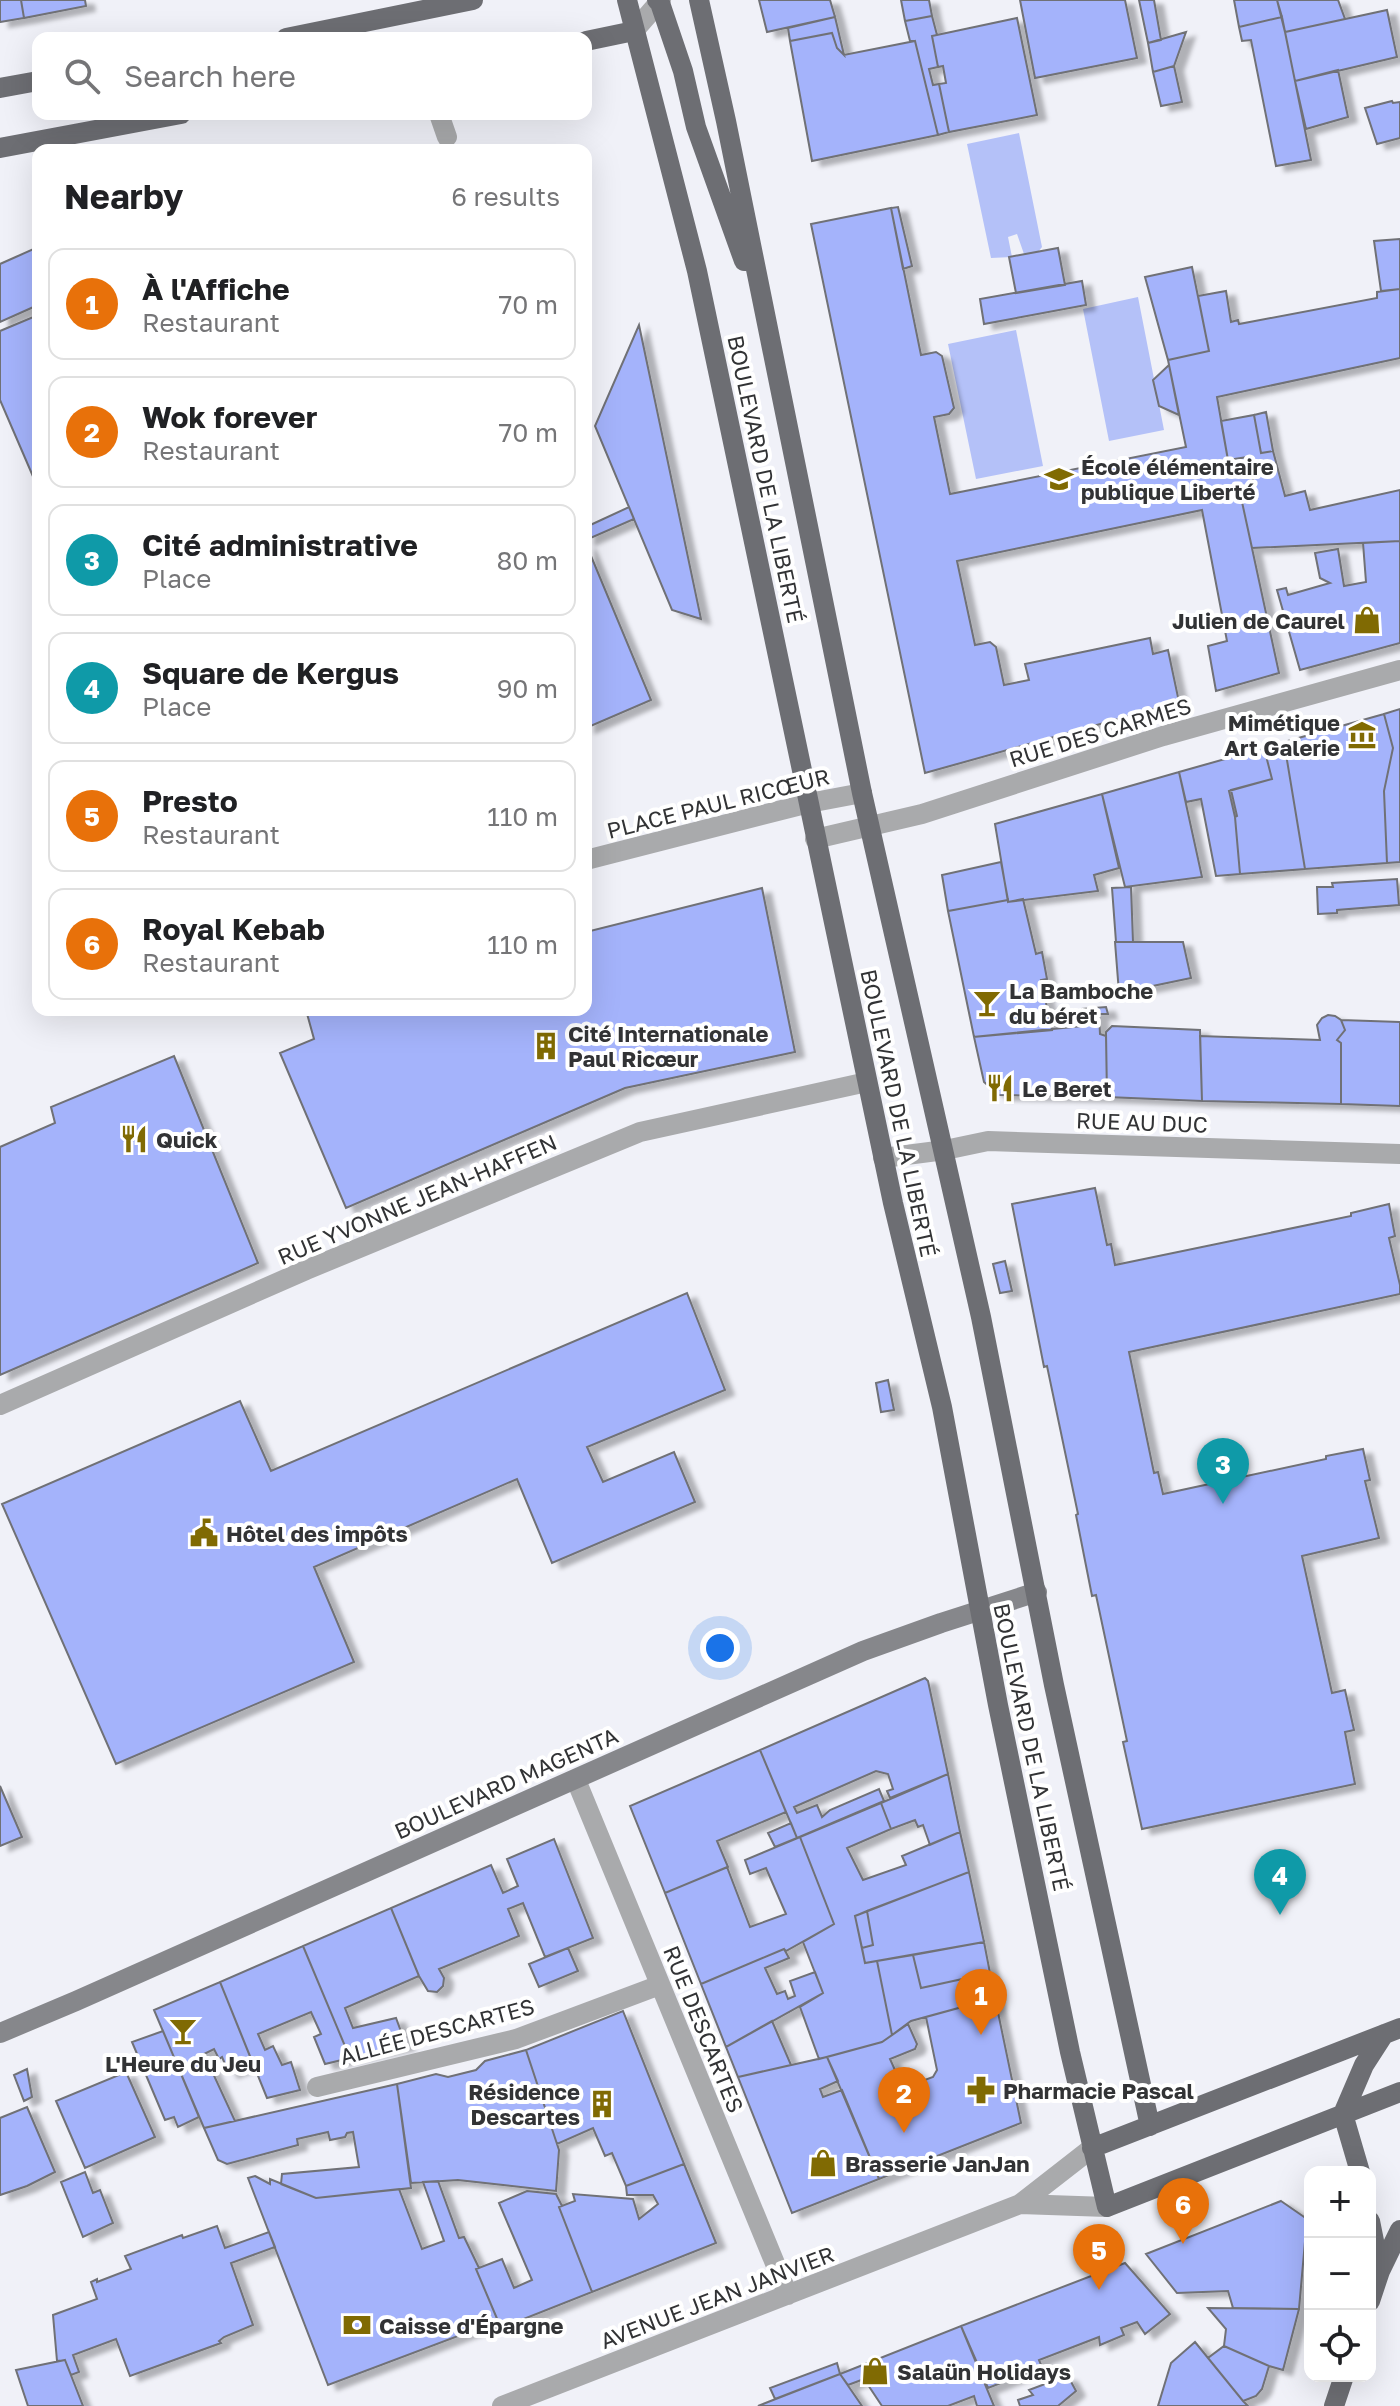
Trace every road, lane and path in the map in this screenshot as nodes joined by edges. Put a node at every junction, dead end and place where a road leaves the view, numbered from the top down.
1 (473, 0) edge
2 (627, 0) edge
3 (699, 0) edge
4 (659, 1) edge
5 (634, 31) junction
6 (316, 32) edge
7 (592, 40) edge
8 (32, 82) edge
9 (0, 88) edge
10 (149, 120) edge
11 (441, 120) edge
12 (447, 137) dead end
13 (0, 148) edge
14 (767, 325) junction
15 (1400, 670) edge
16 (862, 793) junction
17 (809, 803) junction
18 (871, 825) junction
19 (815, 839) junction
20 (592, 858) edge
21 (867, 1082) junction
22 (945, 1150) junction
23 (1400, 1154) edge
24 (883, 1158) junction
25 (0, 1405) edge
26 (1037, 1592) junction
27 (980, 1610) junction
28 (576, 1780) junction
29 (660, 1985) junction
30 (1392, 2031) edge
31 (0, 2033) edge
32 (317, 2087) dead end
33 (1400, 2092) edge
34 (1343, 2114) junction
35 (1150, 2126) junction
36 (1092, 2148) junction
37 (1358, 2166) edge
38 (1020, 2204) junction
39 (1107, 2207) junction
40 (1400, 2230) edge
41 (1373, 2238) edge
42 (1380, 2271) junction
43 (1376, 2283) edge
44 (788, 2295) junction
45 (1342, 2382) edge
46 (502, 2406) edge
47 (1334, 2406) edge

1 - 6 main road
2 - 5 main road, BOULEVARD DE LA LIBERTÉ
3 - 14 main road, BOULEVARD DE LA LIBERTÉ
4 - 5 street
4 - 14 main road
5 - 7 main road
5 - 17 main road, BOULEVARD DE LA LIBERTÉ
8 - 9 main road
10 - 13 main road
11 - 12 street
14 - 16 main road, BOULEVARD DE LA LIBERTÉ
15 - 18 street, RUE DES CARMES
16 - 17 street, PLACE PAUL RICŒUR
16 - 18 main road, BOULEVARD DE LA LIBERTÉ
17 - 19 main road, BOULEVARD DE LA LIBERTÉ
17 - 20 street, PLACE PAUL RICŒUR
18 - 19 street, RUE DES CARMES
18 - 22 main road, BOULEVARD DE LA LIBERTÉ
19 - 21 main road, BOULEVARD DE LA LIBERTÉ
21 - 24 main road, BOULEVARD DE LA LIBERTÉ
21 - 25 street, RUE YVONNE JEAN-HAFFEN
22 - 23 street, RUE AU DUC
22 - 24 street, RUE AU DUC
22 - 26 main road, BOULEVARD DE LA LIBERTÉ
24 - 27 main road, BOULEVARD DE LA LIBERTÉ
26 - 27 main road, BOULEVARD MAGENTA
26 - 35 main road, BOULEVARD DE LA LIBERTÉ
27 - 28 main road, BOULEVARD MAGENTA
27 - 36 main road, BOULEVARD DE LA LIBERTÉ
28 - 29 street, RUE DESCARTES
28 - 31 main road, BOULEVARD MAGENTA
29 - 32 street, ALLÉE DESCARTES
29 - 44 street, RUE DESCARTES
30 - 34 main road
30 - 35 main road, AVENUE JEAN JANVIER
33 - 34 main road, AVENUE JEAN JANVIER
34 - 37 main road
34 - 39 main road, AVENUE JEAN JANVIER
35 - 36 main road, AVENUE JEAN JANVIER
36 - 38 street, AVENUE JEAN JANVIER
36 - 39 main road, BOULEVARD DE LA LIBERTÉ
38 - 39 street, AVENUE JEAN JANVIER
38 - 44 street, AVENUE JEAN JANVIER
40 - 42 main road
41 - 42 main road
42 - 43 main road
44 - 46 street, AVENUE JEAN JANVIER
45 - 47 main road

